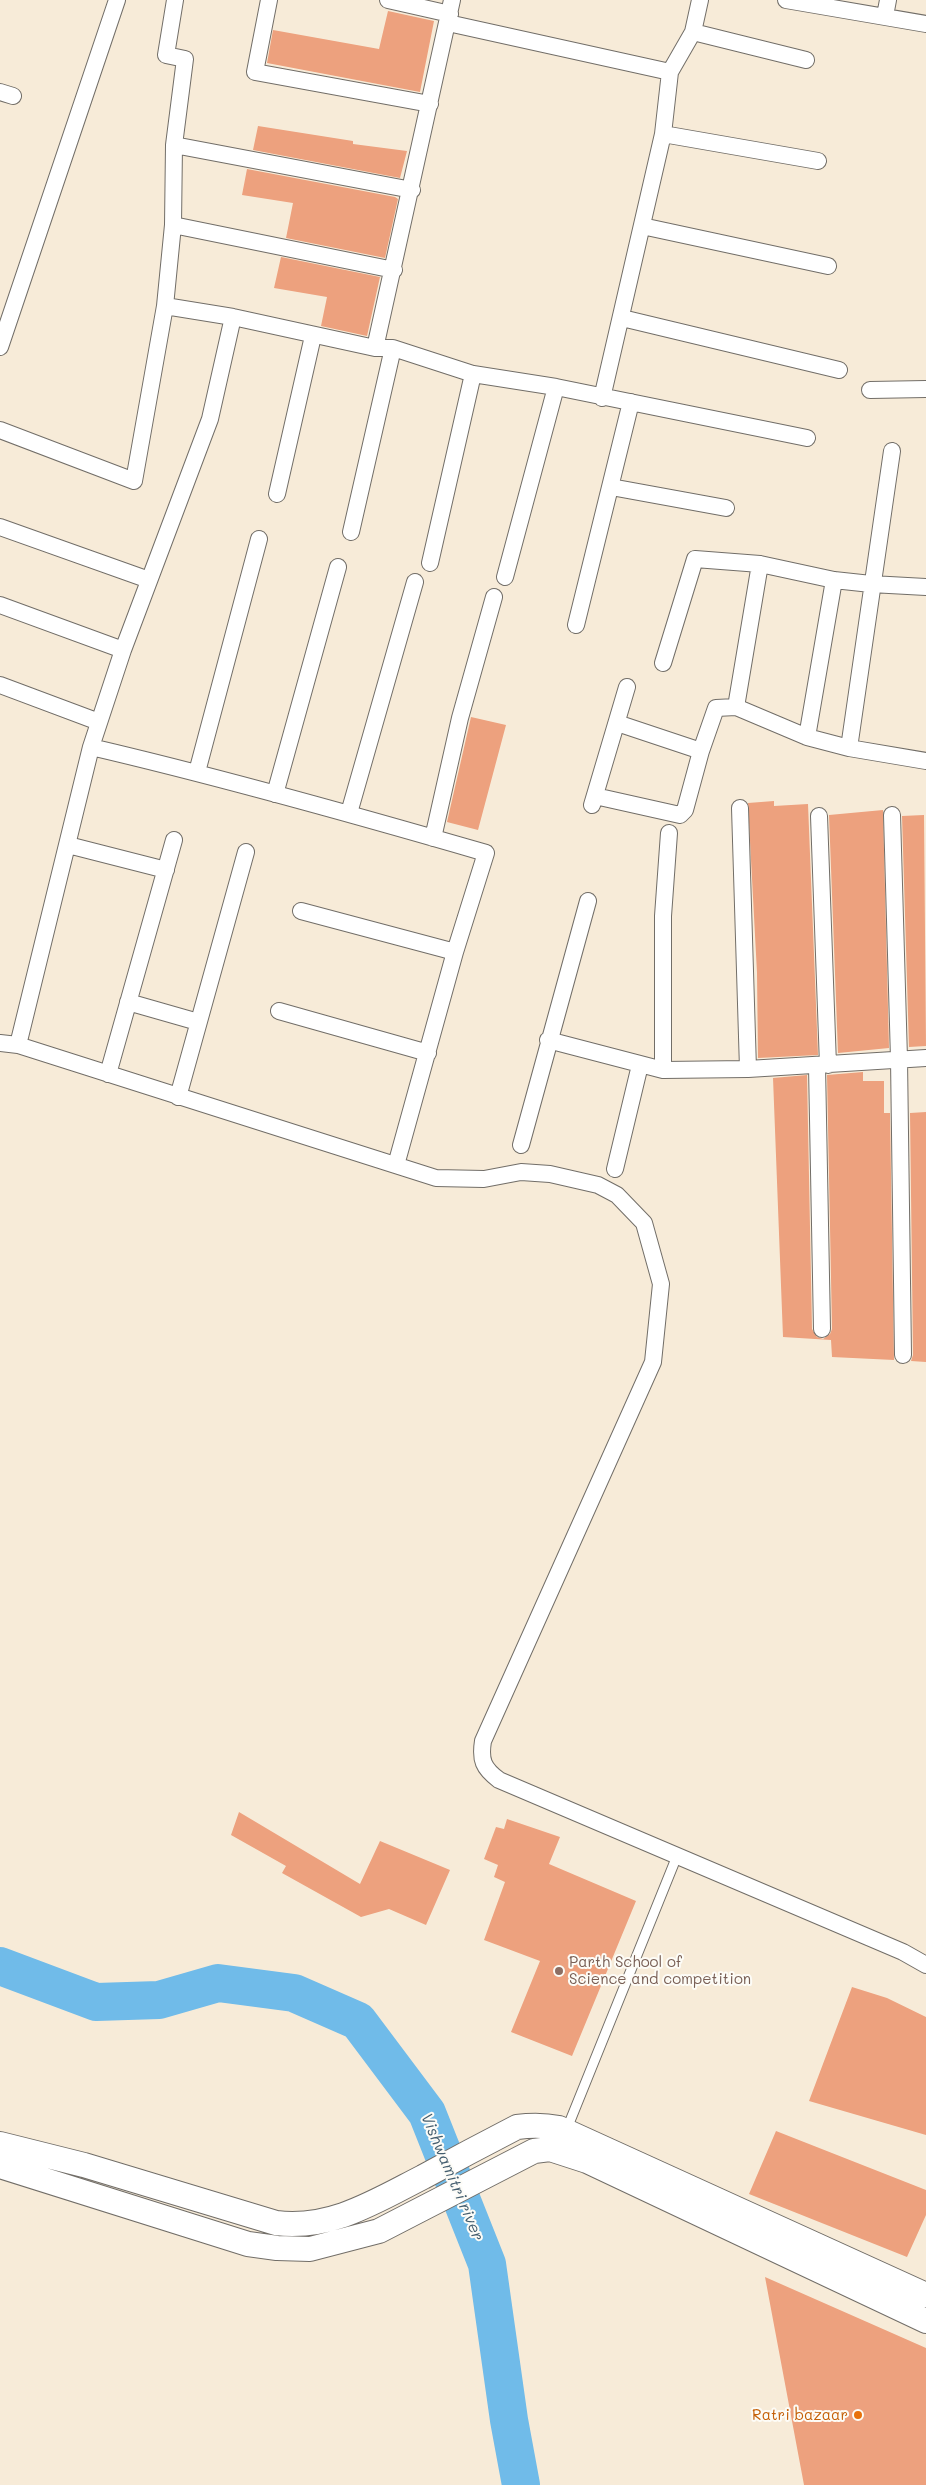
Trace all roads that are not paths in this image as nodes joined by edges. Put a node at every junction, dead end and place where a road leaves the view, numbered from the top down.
1 (117, 0) edge
2 (175, 0) edge
3 (269, 0) edge
4 (388, 0) edge
5 (700, 0) edge
6 (888, 0) edge
7 (793, 1) edge
8 (450, 12) edge
9 (885, 16) junction
10 (926, 24) edge
11 (693, 32) junction
12 (806, 60) dead end
13 (670, 72) junction
14 (430, 104) junction
15 (663, 134) junction
16 (174, 145) junction
17 (818, 161) dead end
18 (412, 190) junction
19 (173, 225) junction
20 (642, 226) junction
21 (828, 266) dead end
22 (394, 270) junction
23 (165, 306) junction
24 (233, 317) junction
25 (622, 318) junction
26 (313, 336) junction
27 (0, 347) edge
28 (375, 348) junction
29 (393, 348) junction
30 (839, 370) dead end
31 (473, 374) junction
32 (556, 386) junction
33 (926, 389) edge
34 (870, 390) dead end
35 (602, 398) junction
36 (631, 402) junction
37 (0, 430) edge
38 (806, 438) dead end
39 (892, 451) dead end
40 (611, 487) junction
41 (277, 494) dead end
42 (726, 508) dead end
43 (0, 527) edge
44 (351, 532) dead end
45 (259, 539) dead end
46 (430, 563) dead end
47 (760, 564) junction
48 (338, 567) dead end
49 (505, 577) dead end
50 (149, 580) junction
51 (834, 580) junction
52 (415, 582) dead end
53 (871, 584) junction
54 (926, 587) edge
55 (494, 597) dead end
56 (0, 605) edge
57 (576, 625) dead end
58 (123, 650) junction
59 (662, 663) dead end
60 (0, 685) edge
61 (627, 688) dead end
62 (736, 707) junction
63 (99, 722) junction
64 (617, 723) junction
65 (807, 737) junction
66 (91, 747) junction
67 (849, 748) junction
68 (701, 751) junction
69 (926, 760) edge
70 (197, 772) junction
71 (275, 794) junction
72 (740, 808) dead end
73 (349, 813) junction
74 (892, 815) dead end
75 (819, 816) dead end
76 (669, 833) dead end
77 (433, 838) junction
78 (174, 840) dead end
79 (68, 845) junction
80 (246, 852) dead end
81 (166, 870) junction
82 (588, 901) dead end
83 (301, 911) dead end
84 (455, 952) junction
85 (128, 1002) junction
86 (279, 1011) dead end
87 (198, 1022) junction
88 (548, 1040) junction
89 (0, 1043) edge
90 (18, 1045) junction
91 (428, 1053) junction
92 (926, 1058) edge
93 (900, 1059) junction
94 (640, 1065) junction
95 (822, 1065) junction
96 (748, 1069) junction
97 (663, 1070) junction
98 (108, 1074) junction
99 (178, 1097) junction
100 (521, 1145) dead end
101 (396, 1165) junction
102 (615, 1169) dead end
103 (822, 1329) dead end
104 (903, 1355) dead end
105 (677, 1856) junction
106 (926, 1966) edge
107 (566, 2131) junction
108 (0, 2144) edge
109 (0, 2166) edge
110 (341, 2217) junction
111 (350, 2240) junction
112 (926, 2295) edge
113 (926, 2320) edge

1 - 27 street
2 - 16 street
3 - 14 street
4 - 8 street
5 - 11 street
6 - 9 street
7 - 9 street
8 - 13 street
8 - 14 street
9 - 10 street
11 - 12 street
11 - 13 street
13 - 15 street
14 - 18 street
15 - 17 street
15 - 20 street
16 - 18 street
16 - 19 street
18 - 22 street
19 - 22 street
19 - 23 street
20 - 21 street
20 - 25 street
22 - 28 street
23 - 24 street
23 - 37 street
24 - 26 street
24 - 50 street
25 - 30 street
25 - 35 street
26 - 28 street
26 - 41 street
28 - 29 street
29 - 31 street
29 - 44 street
31 - 32 street
31 - 46 street
32 - 35 street
32 - 49 street
33 - 34 street
35 - 36 street
36 - 38 street
36 - 40 street
39 - 53 street
40 - 42 street
40 - 57 street
43 - 50 street
45 - 70 street
47 - 51 street
47 - 59 street
47 - 62 street
48 - 71 street
50 - 58 street
51 - 53 street
51 - 65 street
52 - 73 street
53 - 54 street
53 - 67 street
55 - 77 street
56 - 58 street
58 - 63 street
60 - 63 street
61 - 64 street
62 - 65 street
62 - 68 street
63 - 66 street
64 - 68 street
64 - 68 street
65 - 67 street
66 - 70 street
66 - 79 street
67 - 69 street
70 - 71 street
71 - 73 street
72 - 96 street
73 - 77 street
74 - 93 street
75 - 95 street
76 - 97 street
77 - 84 street
78 - 81 street
79 - 81 street
79 - 90 street
80 - 87 street
81 - 85 street
82 - 88 street
83 - 84 street
84 - 91 street
85 - 87 street
85 - 98 street
86 - 91 street
87 - 99 street
88 - 94 street
88 - 100 street
89 - 90 street
90 - 98 street
91 - 101 street
92 - 93 street
93 - 95 street
93 - 104 street
94 - 97 street
94 - 102 street
95 - 96 street
95 - 103 street
96 - 97 street
98 - 99 street
99 - 101 street
101 - 105 street
105 - 106 street
105 - 107 lane
107 - 110 main road
107 - 112 main road
108 - 110 main road
109 - 111 main road
110 - 111 main road
111 - 113 main road

